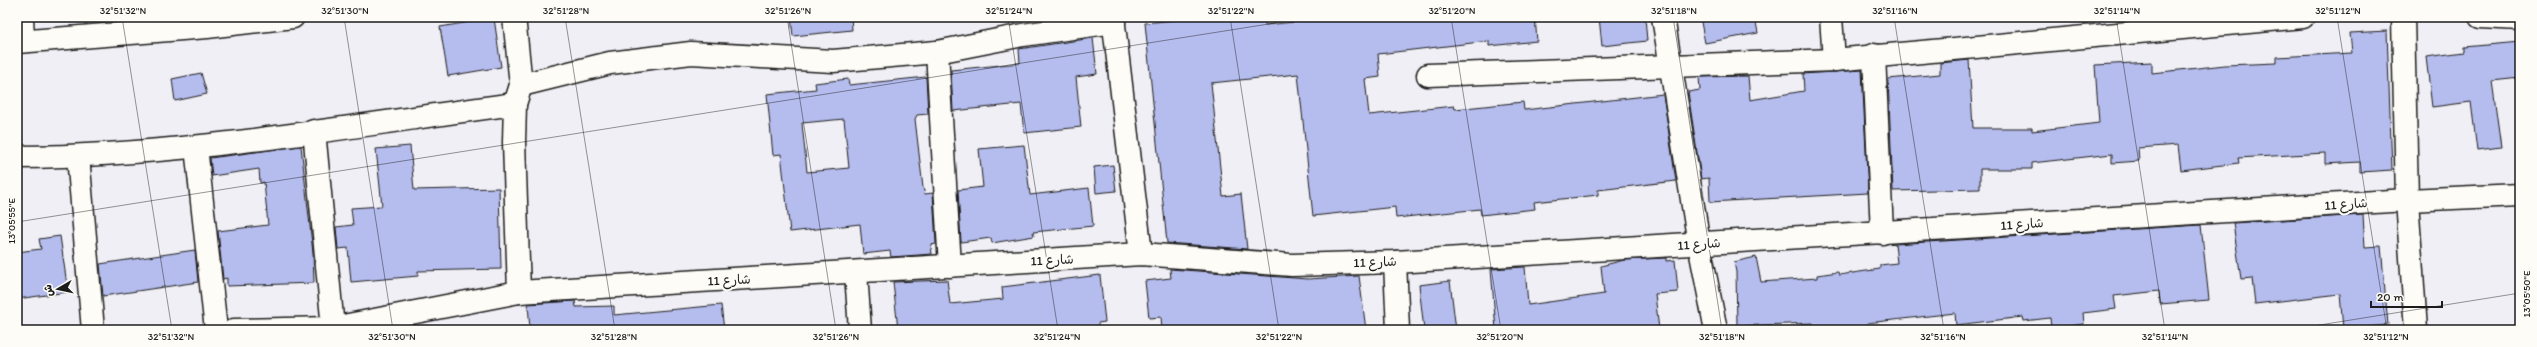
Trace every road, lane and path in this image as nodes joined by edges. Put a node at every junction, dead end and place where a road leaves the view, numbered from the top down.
1 (22, 17) edge
2 (293, 17) edge
3 (514, 17) edge
4 (1663, 17) edge
5 (1831, 17) edge
6 (2303, 17) edge
7 (2403, 17) edge
8 (2481, 17) edge
9 (2271, 19) edge
10 (2520, 19) edge
11 (1114, 20) edge
12 (20, 42) edge
13 (937, 52) junction
14 (1874, 55) junction
15 (1834, 60) junction
16 (1671, 67) junction
17 (1428, 75) dead end
18 (518, 94) junction
19 (314, 131) junction
20 (196, 148) junction
21 (78, 156) junction
22 (17, 157) edge
23 (2520, 195) edge
24 (2408, 200) junction
25 (1882, 232) junction
26 (1699, 244) junction
27 (1141, 254) junction
28 (1395, 262) junction
29 (950, 266) junction
30 (856, 273) junction
31 (519, 292) junction
32 (333, 328) junction
33 (296, 329) edge
34 (93, 330) edge
35 (216, 330) edge
36 (234, 330) edge
37 (860, 330) edge
38 (1398, 330) edge
39 (1716, 330) edge
40 (2416, 330) edge

1 - 12 street
2 - 12 street
3 - 18 street
4 - 16 street
5 - 15 street
6 - 9 street
7 - 24 street
8 - 10 street
9 - 14 street
11 - 13 street
11 - 27 street
13 - 18 street
13 - 29 street
14 - 15 street
14 - 25 street
15 - 16 street
16 - 17 street
16 - 26 street
18 - 19 street
18 - 31 street
19 - 20 street
19 - 32 street
20 - 21 street
20 - 35 street
21 - 22 street
21 - 34 street
23 - 24 street, شارع 11
24 - 25 street, شارع 11
24 - 40 street
25 - 26 street, شارع 11
26 - 28 street, شارع 11
26 - 39 street
27 - 28 street, شارع 11
27 - 29 street, شارع 11
28 - 38 street
29 - 30 street, شارع 11
30 - 31 street, شارع 11
30 - 37 street
31 - 32 street, شارع 11
32 - 33 street, شارع 11
33 - 36 street, شارع 11

